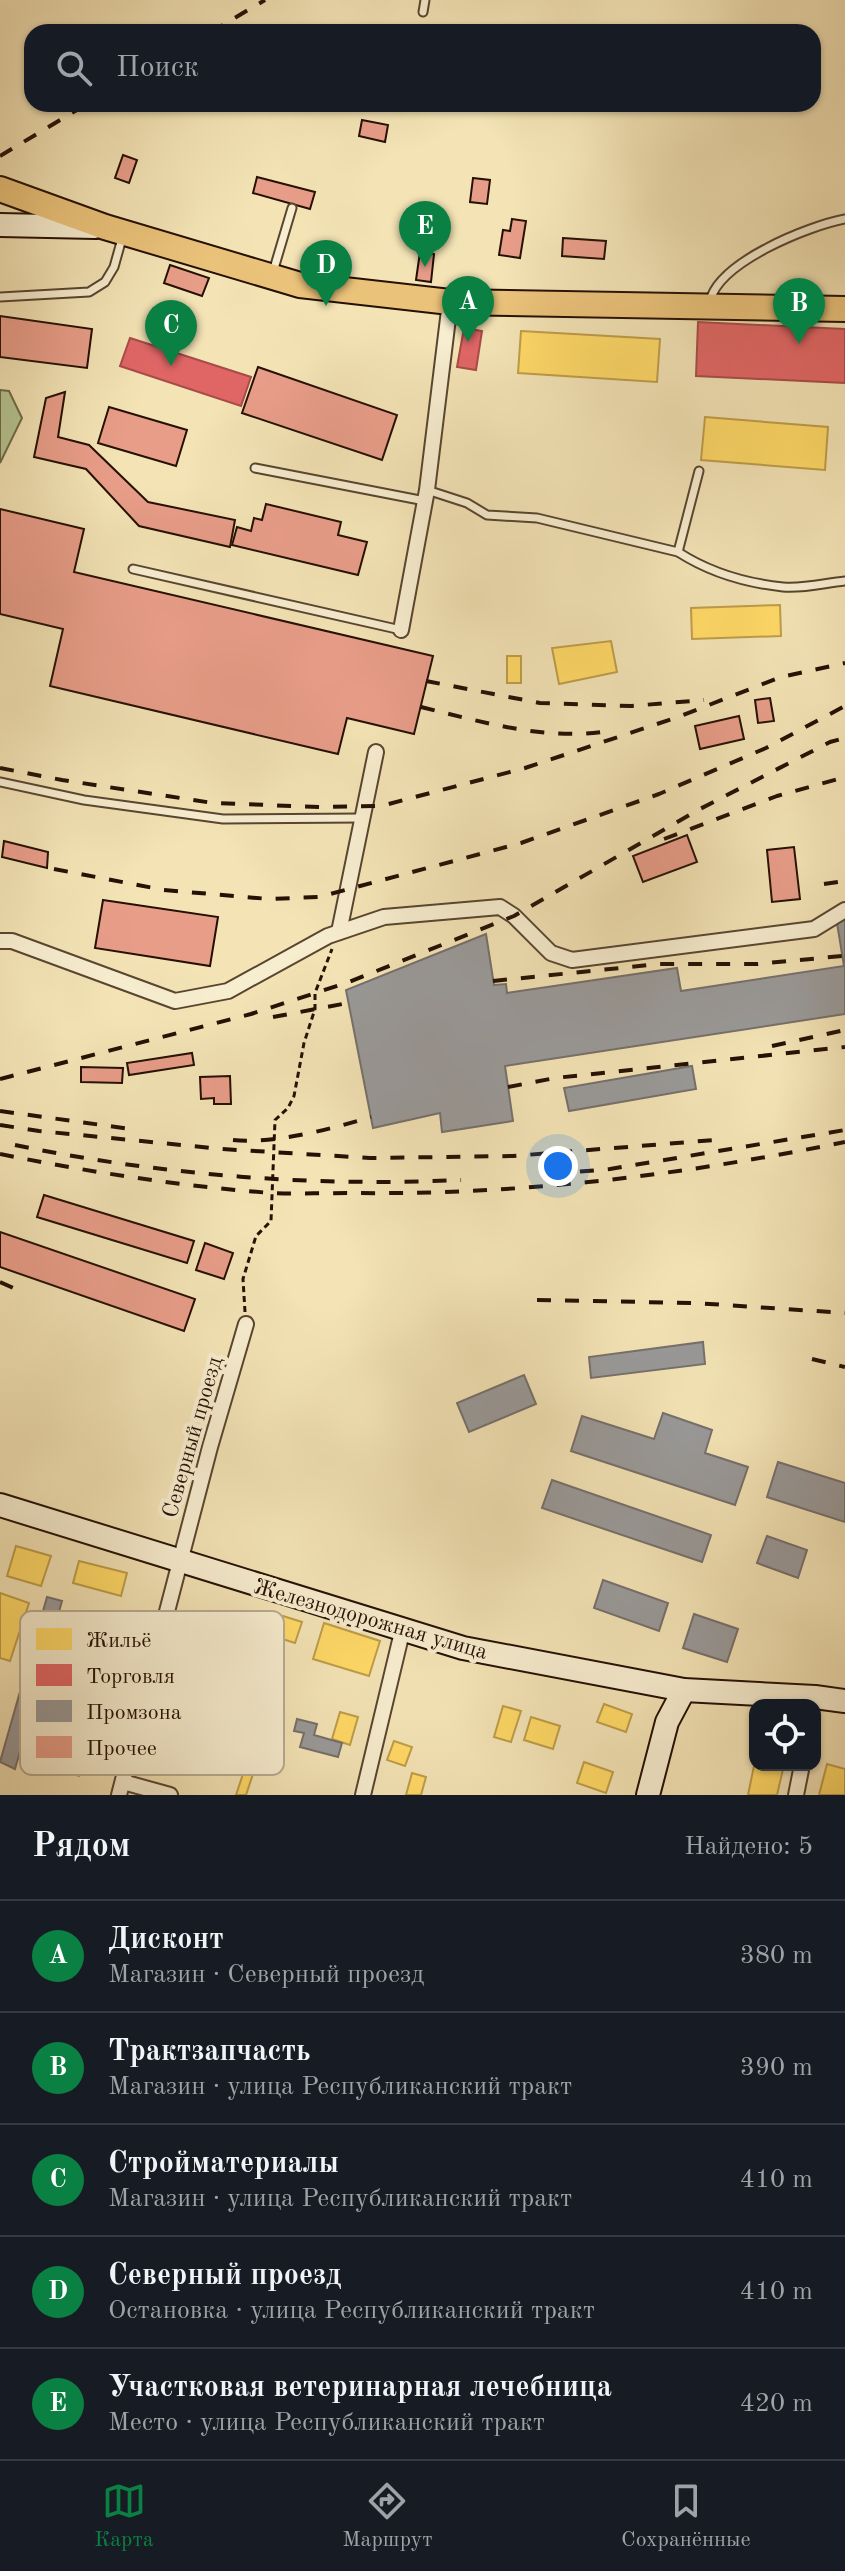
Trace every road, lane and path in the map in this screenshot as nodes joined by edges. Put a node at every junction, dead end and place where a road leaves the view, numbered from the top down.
1 (425, 0) edge
2 (423, 12) dead end
3 (0, 189) edge
4 (292, 208) dead end
5 (845, 219) edge
6 (0, 225) edge
7 (114, 230) junction
8 (271, 278) junction
9 (0, 297) edge
10 (450, 302) junction
11 (709, 307) junction
12 (845, 309) edge
13 (255, 468) dead end
14 (699, 471) dead end
15 (426, 495) junction
16 (678, 552) junction
17 (133, 569) dead end
18 (845, 581) edge
19 (401, 630) joint
20 (376, 752) dead end
21 (0, 782) edge
22 (362, 818) junction
23 (845, 910) edge
24 (339, 932) junction
25 (0, 941) edge
26 (246, 1324) joint
27 (1, 1510) edge
28 (180, 1562) junction
29 (167, 1611) edge
30 (403, 1628) junction
31 (684, 1690) junction
32 (791, 1699) edge
33 (821, 1701) edge
34 (845, 1701) edge
35 (801, 1771) edge
36 (121, 1789) edge
37 (170, 1795) edge
38 (363, 1795) edge
39 (648, 1795) edge
40 (796, 1795) edge

1 - 2 lane
3 - 7 main road
4 - 8 lane
5 - 11 lane
6 - 7 street
7 - 8 main road
7 - 9 lane
8 - 10 main road
10 - 11 main road
10 - 15 street
11 - 12 main road
13 - 15 lane
14 - 16 lane
15 - 16 lane
15 - 19 street
16 - 18 lane
17 - 19 lane
20 - 22 street
21 - 22 lane
22 - 24 street
23 - 24 street
24 - 25 street
24 - 26 path
26 - 28 street, Северный проезд
27 - 28 street, Железнодорожная улица
28 - 29 street, Северный проезд
28 - 30 street, Железнодорожная улица
30 - 31 street, Железнодорожная улица
30 - 38 street
31 - 32 street, Железнодорожная улица
31 - 39 street
33 - 34 street, Железнодорожная улица
35 - 40 street
36 - 37 street

